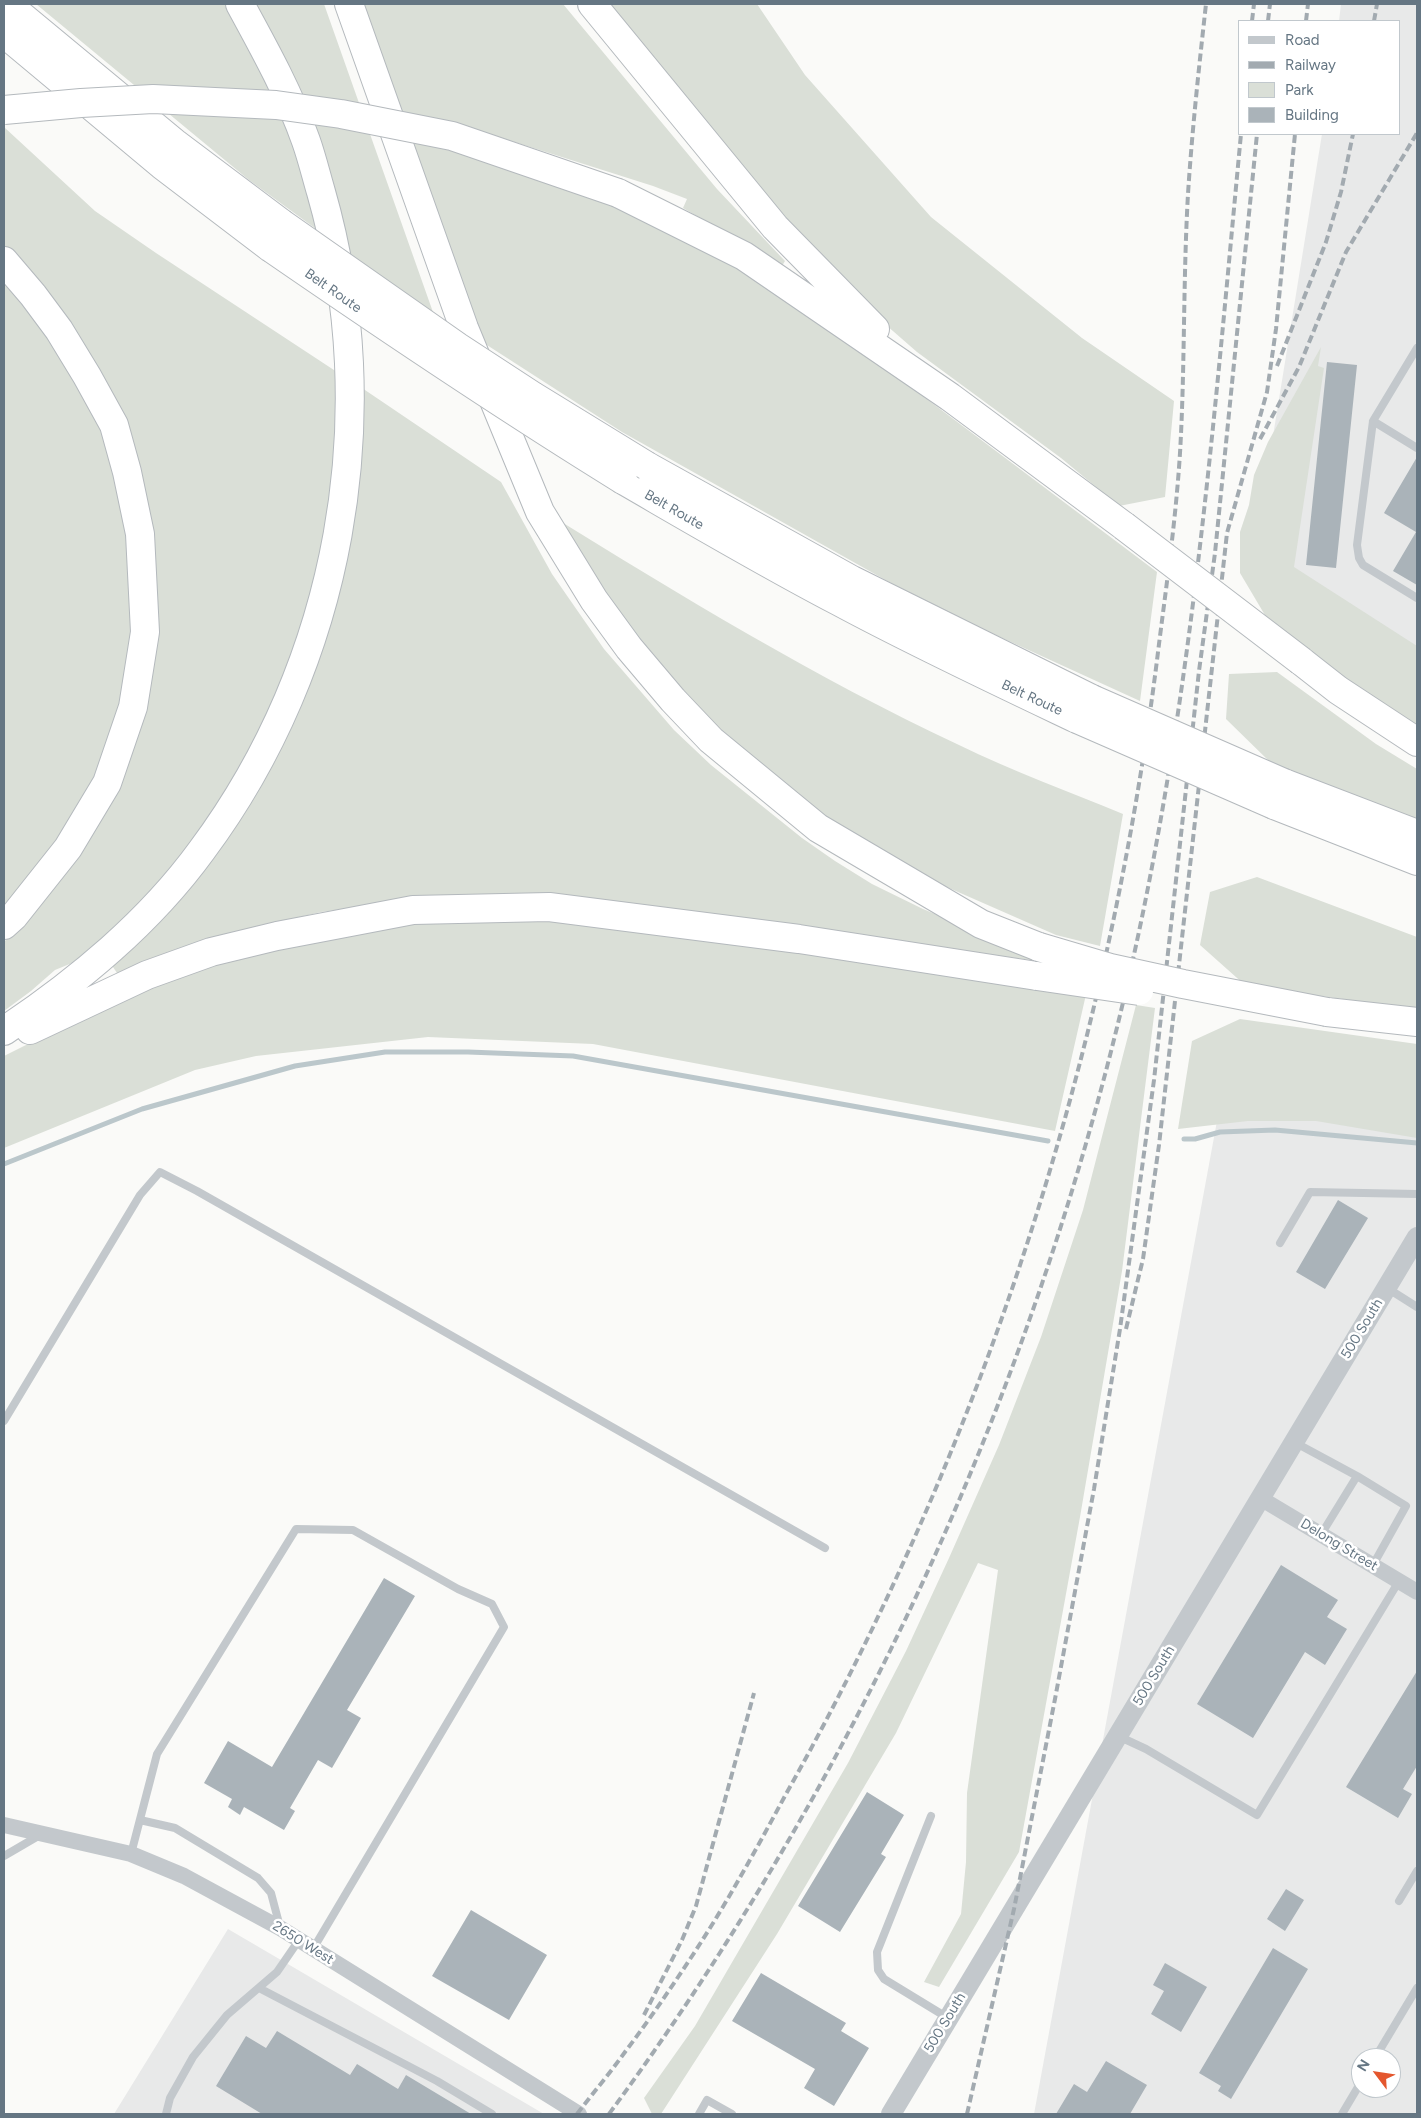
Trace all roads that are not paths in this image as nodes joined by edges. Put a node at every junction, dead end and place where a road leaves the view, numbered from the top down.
1 (7, 4) edge
2 (240, 4) edge
3 (349, 4) edge
4 (592, 4) edge
5 (4, 33) edge
6 (4, 110) edge
7 (4, 261) edge
8 (1417, 348) edge
9 (950, 397) junction
10 (1373, 421) junction
11 (1417, 448) edge
12 (1417, 598) edge
13 (1084, 709) junction
14 (1417, 742) edge
15 (1279, 794) junction
16 (1417, 834) edge
17 (1417, 861) edge
18 (4, 925) edge
19 (1327, 1012) junction
20 (1417, 1022) edge
21 (4, 1031) edge
22 (4, 1042) edge
23 (1417, 1194) edge
24 (1417, 1237) edge
25 (1280, 1243) dead end
26 (1387, 1288) junction
27 (1417, 1307) edge
28 (4, 1421) edge
29 (1294, 1442) junction
30 (1356, 1476) junction
31 (1260, 1498) junction
32 (1322, 1533) junction
33 (826, 1548) dead end
34 (1373, 1565) junction
35 (1399, 1581) junction
36 (1417, 1592) edge
37 (1118, 1736) junction
38 (931, 1816) dead end
39 (140, 1820) junction
40 (4, 1826) edge
41 (41, 1834) junction
42 (130, 1854) junction
43 (4, 1856) edge
44 (1417, 1871) edge
45 (1399, 1901) dead end
46 (280, 1928) junction
47 (306, 1944) junction
48 (259, 1988) junction
49 (1417, 1988) edge
50 (948, 2018) junction
51 (1381, 2048) edge
52 (1352, 2098) edge
53 (166, 2114) edge
54 (492, 2114) edge
55 (580, 2114) edge
56 (698, 2114) edge
57 (732, 2114) edge
58 (891, 2114) edge
59 (1342, 2114) edge

1 - 13 highway, Belt Route, bridge
2 - 21 highway
3 - 19 highway, bridge
4 - 9 highway
5 - 13 highway, Belt Route, bridge
6 - 9 highway, bridge
7 - 18 highway
8 - 10 lane
9 - 14 highway, bridge
10 - 11 lane
10 - 12 lane
13 - 15 highway, Belt Route, bridge
15 - 16 highway, Belt Route
15 - 17 highway, Belt Route
19 - 20 highway
19 - 22 highway, bridge
23 - 25 lane
24 - 26 street, 500 South
26 - 27 lane
26 - 29 street, 500 South
28 - 33 lane
29 - 30 lane
29 - 31 street, 500 South
30 - 32 lane
30 - 34 lane
31 - 32 street, Delong Street
31 - 37 street, 500 South
32 - 34 street, Delong Street
34 - 35 street, Delong Street
35 - 36 street, Delong Street
35 - 37 lane
37 - 50 street, 500 South
38 - 50 lane
39 - 42 lane
39 - 46 lane
39 - 47 lane
40 - 41 street, 2650 West
41 - 42 street, 2650 West
41 - 43 lane
42 - 46 street, 2650 West
44 - 45 lane
46 - 47 street, 2650 West
47 - 48 lane
47 - 55 street, 2650 West
48 - 53 lane
48 - 54 lane
49 - 51 lane
50 - 58 street, 500 South
52 - 59 lane
56 - 57 lane

